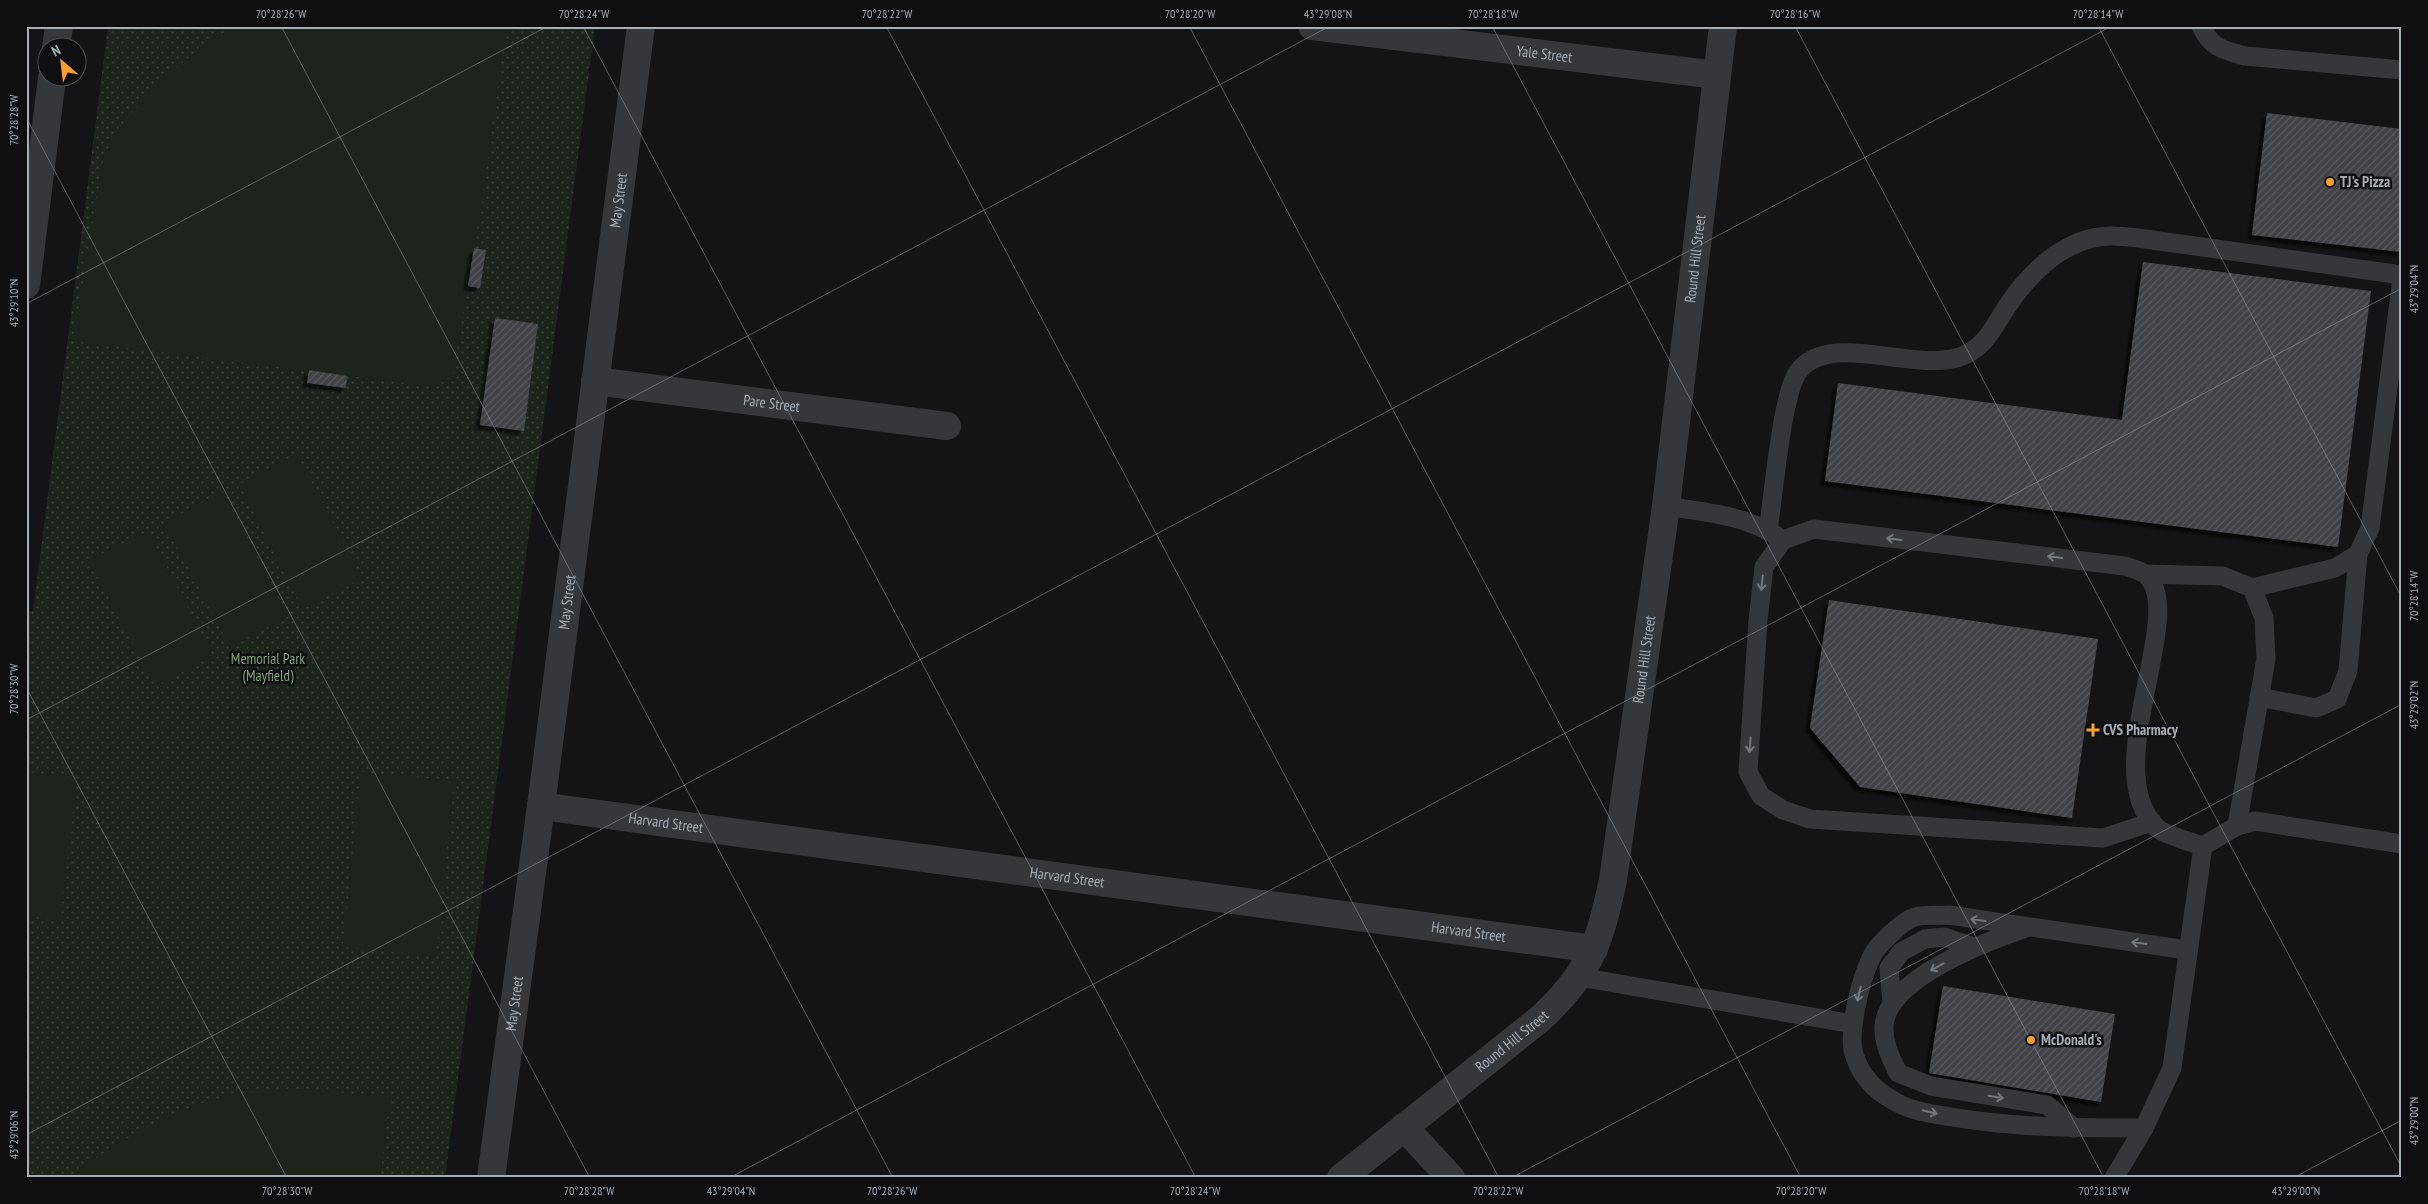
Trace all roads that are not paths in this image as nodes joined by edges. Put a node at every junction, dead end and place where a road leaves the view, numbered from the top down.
1 (641, 26) edge
2 (1312, 26) edge
3 (1723, 26) edge
4 (2201, 26) edge
5 (2402, 70) edge
6 (1717, 75) junction
7 (51, 88) edge
8 (2402, 275) edge
9 (2402, 279) edge
10 (26, 285) edge
11 (595, 381) junction
12 (947, 426) dead end
13 (1666, 506) junction
14 (1776, 536) junction
15 (2358, 554) junction
16 (2146, 574) junction
17 (2252, 588) junction
18 (2259, 697) junction
19 (541, 806) junction
20 (2152, 822) junction
21 (2237, 826) junction
22 (2402, 844) edge
23 (2203, 846) junction
24 (2030, 927) junction
25 (1974, 946) junction
26 (1594, 949) junction
27 (2187, 950) junction
28 (1579, 977) junction
29 (1892, 1004) junction
30 (1853, 1024) junction
31 (1404, 1127) junction
32 (2074, 1128) junction
33 (2144, 1128) junction
34 (491, 1178) edge
35 (1341, 1178) edge
36 (1451, 1178) edge
37 (2114, 1178) edge

1 - 11 street, May Street
2 - 6 street, Yale Street
3 - 6 street, Round Hill Street
4 - 5 lane
6 - 13 street, Round Hill Street
7 - 10 street
8 - 14 lane
9 - 15 lane
11 - 12 street, Pare Street
11 - 19 street, May Street
13 - 14 lane
13 - 26 street, Round Hill Street
16 -> 14 lane
14 -> 20 lane
15 - 17 lane
15 - 18 lane
16 - 17 lane
16 - 20 lane
17 - 18 lane
18 - 21 lane
19 - 26 street, Harvard Street
19 - 34 street, May Street
20 - 23 lane
21 - 22 lane
21 - 23 lane
23 - 27 lane
24 - 25 lane
27 -> 24 lane
24 -> 30 lane
25 -> 29 lane
25 - 29 lane
26 - 28 street, Round Hill Street
27 - 33 lane
28 - 30 lane
28 - 31 street, Round Hill Street
29 -> 32 lane
30 -> 32 lane
31 - 35 street, Round Hill Street
31 - 36 street
32 - 33 lane
33 - 37 lane

